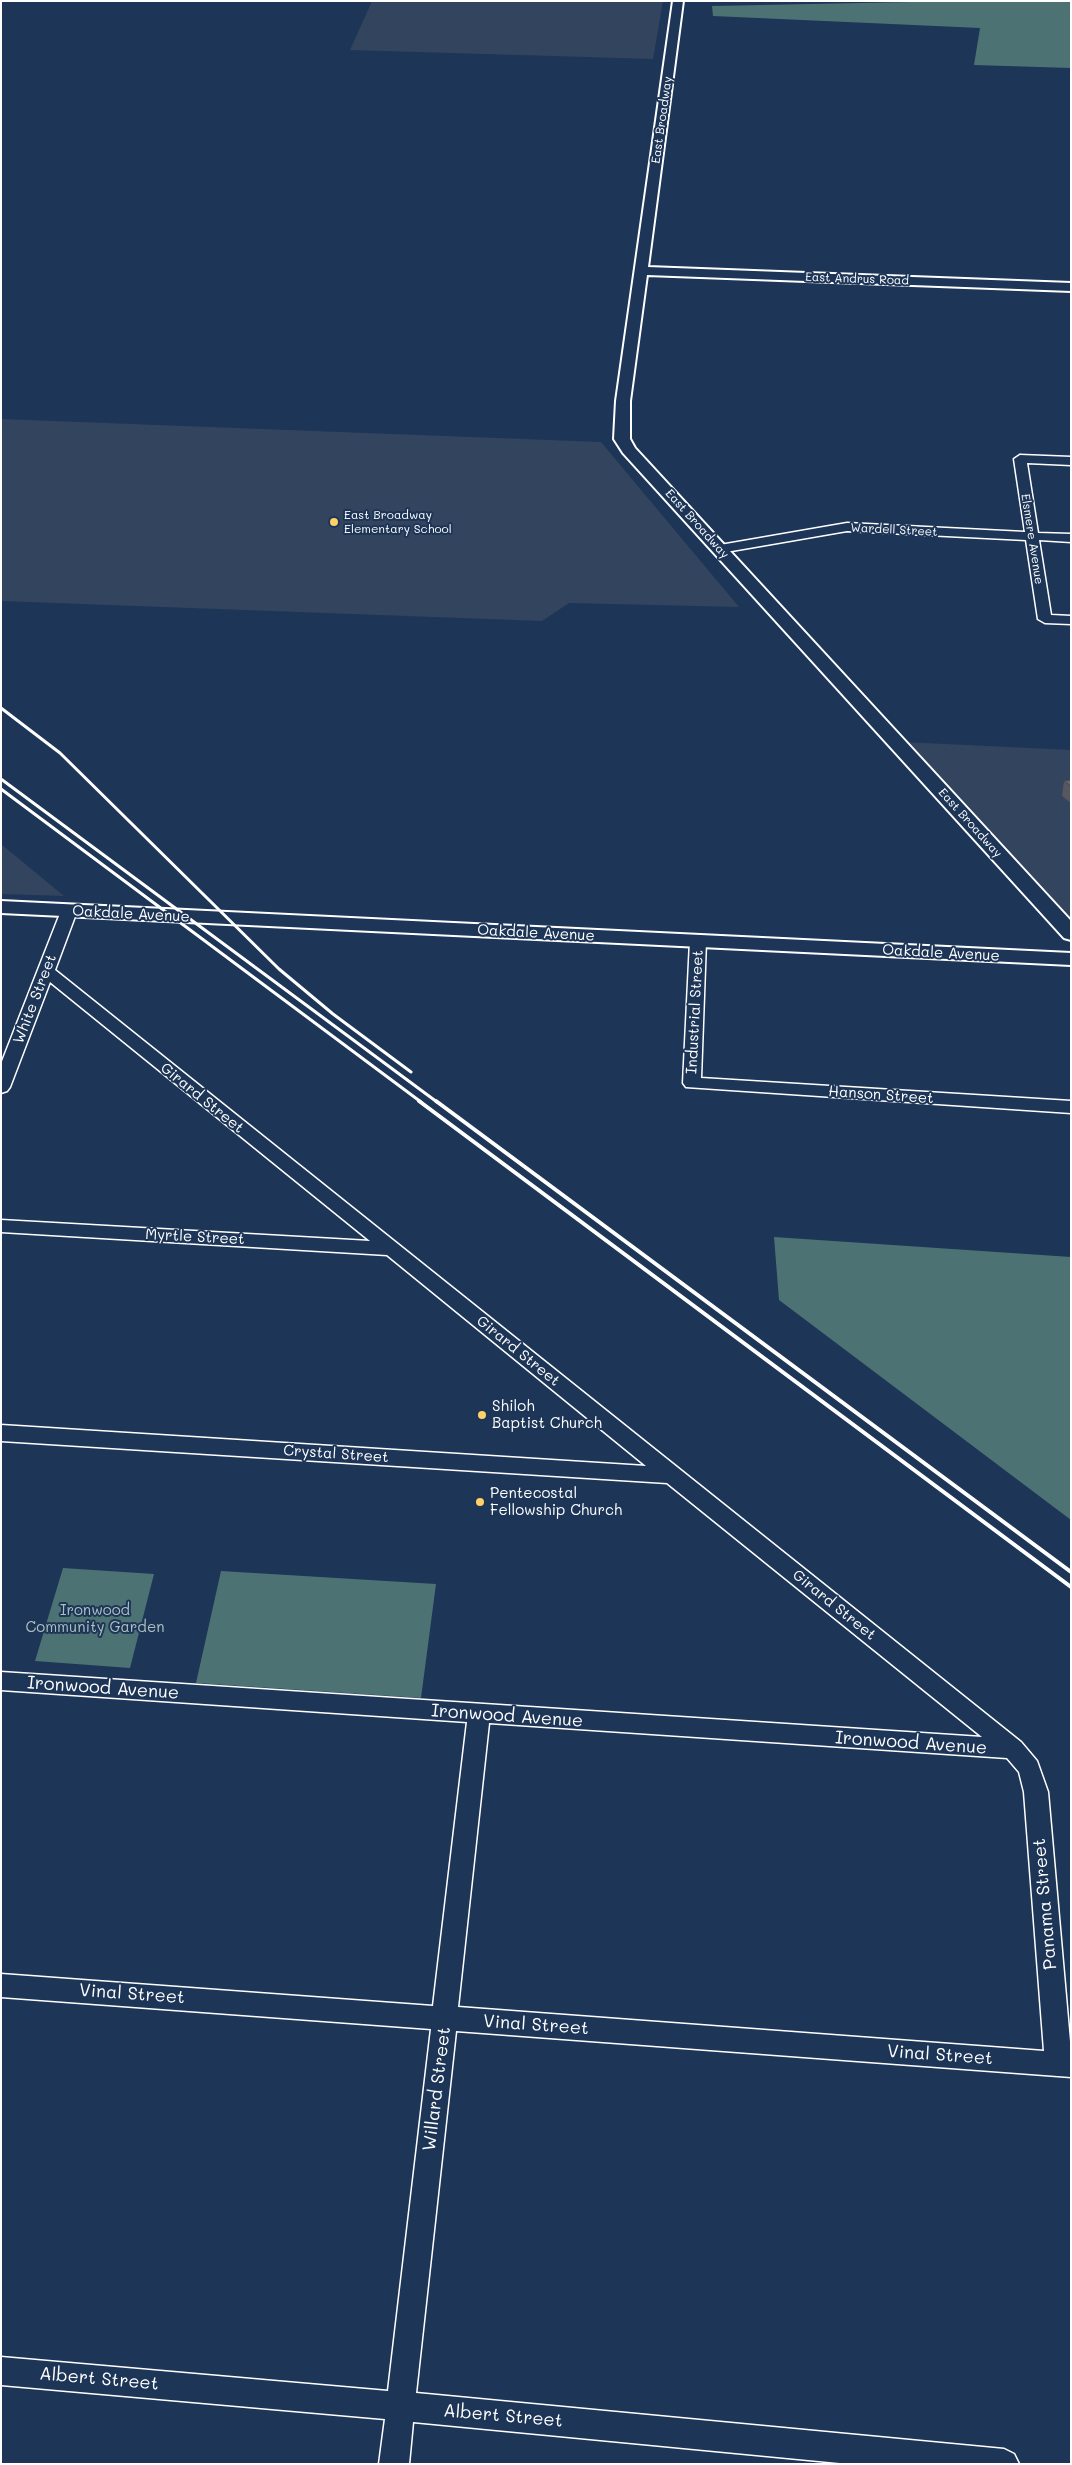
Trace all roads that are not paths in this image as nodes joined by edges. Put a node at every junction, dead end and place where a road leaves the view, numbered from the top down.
1 (678, 1) edge
2 (643, 271) junction
3 (1071, 287) edge
4 (1020, 459) joint
5 (1071, 461) edge
6 (1032, 536) junction
7 (1071, 538) edge
8 (720, 549) junction
9 (1045, 619) joint
10 (1071, 620) edge
11 (1, 907) edge
12 (69, 911) junction
13 (1071, 934) edge
14 (698, 941) junction
15 (1071, 959) edge
16 (46, 971) junction
17 (692, 1083) joint
18 (1, 1087) edge
19 (1071, 1107) edge
20 (1, 1226) edge
21 (389, 1248) junction
22 (1, 1433) edge
23 (672, 1475) junction
24 (1, 1681) edge
25 (479, 1714) junction
26 (1014, 1749) junction
27 (1, 1984) edge
28 (445, 2018) junction
29 (1064, 2065) edge
30 (1, 2371) edge
31 (400, 2406) junction
32 (394, 2464) edge
33 (1004, 2464) edge

1 - 2 street, East Broadway
2 - 3 street, East Andrus Road
2 - 8 street, East Broadway
4 - 5 street
4 - 6 street, Elsmere Avenue
6 - 7 street, Wardell Street
6 - 8 street, Wardell Street
6 - 9 street, Elsmere Avenue
8 - 13 street, East Broadway
9 - 10 street
11 - 12 street, Oakdale Avenue
12 - 14 street, Oakdale Avenue
12 - 16 street, White Street
14 - 15 street, Oakdale Avenue
14 - 17 street, Industrial Street
16 - 18 street, White Street
16 - 21 street, Girard Street
17 - 19 street, Hanson Street
20 - 21 street, Myrtle Street
21 - 23 street, Girard Street
22 - 23 street, Crystal Street
23 - 26 street, Girard Street
24 - 25 street, Ironwood Avenue
25 - 26 street, Ironwood Avenue
25 - 28 street, Willard Street
26 - 29 street, Panama Street
27 - 28 street, Vinal Street
28 - 29 street, Vinal Street
28 - 31 street, Willard Street
30 - 31 street, Albert Street
31 - 32 street, Willard Street
31 - 33 street, Albert Street

